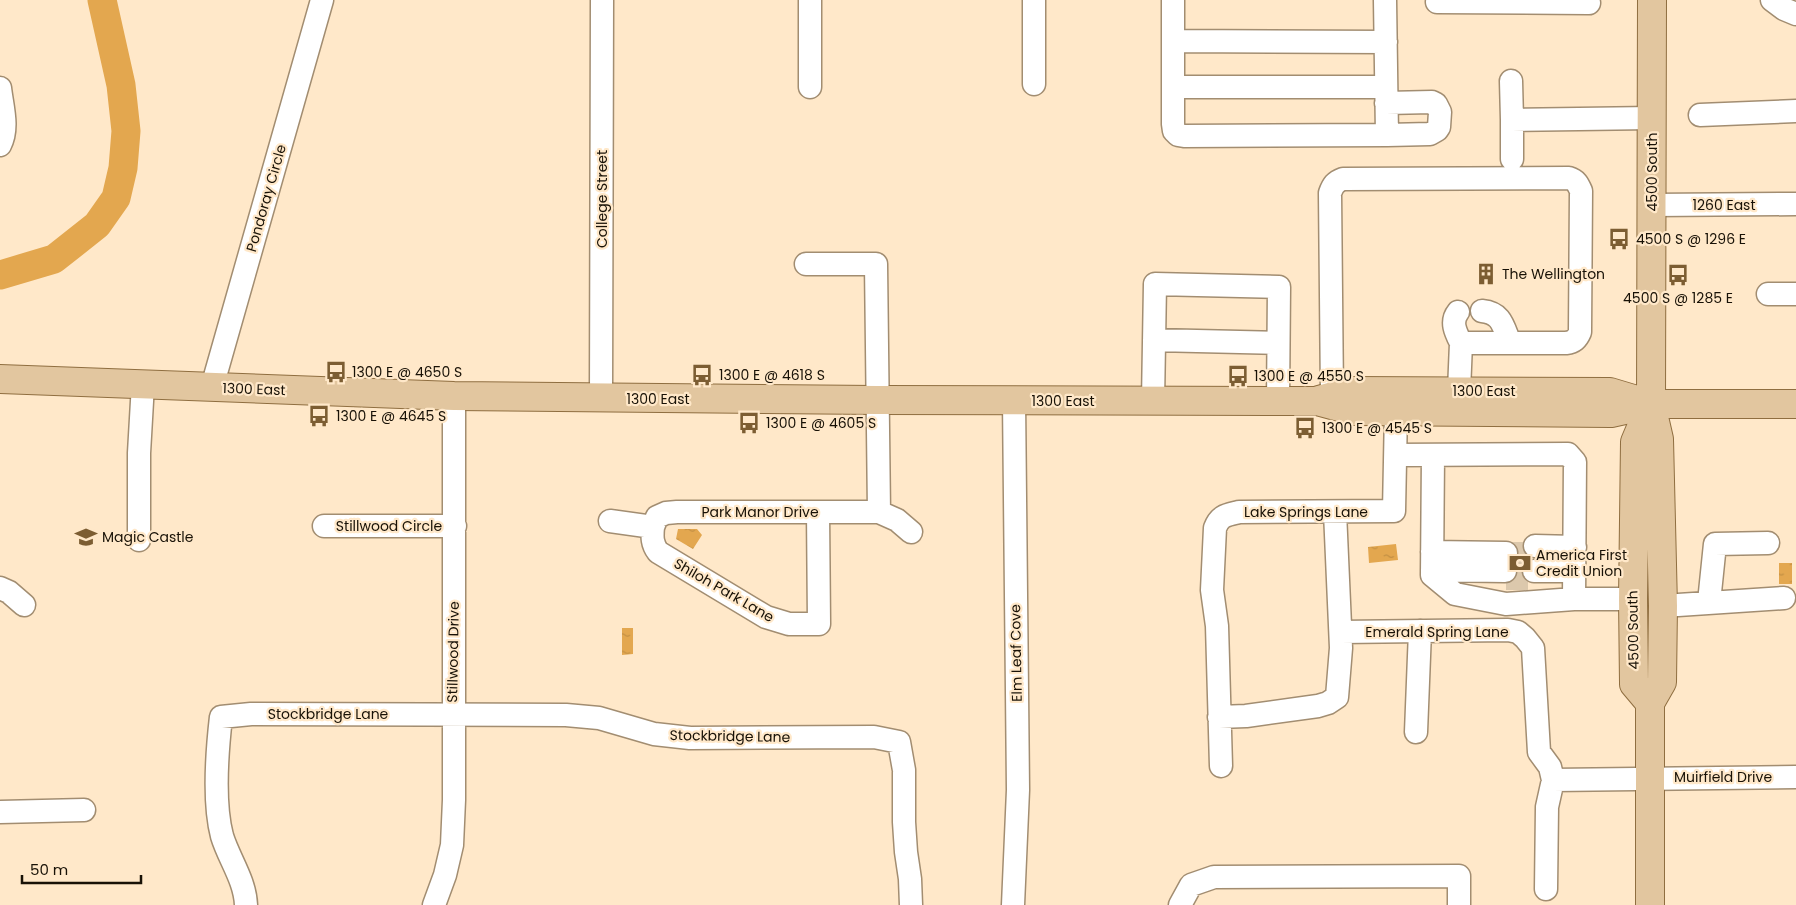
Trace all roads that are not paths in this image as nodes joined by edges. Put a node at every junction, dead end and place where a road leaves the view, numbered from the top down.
1 (602, 0) edge
2 (810, 0) edge
3 (1034, 0) edge
4 (1173, 0) edge
5 (1385, 0) edge
6 (1652, 0) edge
7 (1772, 0) edge
8 (1482, 1) edge
9 (1437, 2) dead end
10 (315, 3) edge
11 (1589, 3) dead end
12 (1796, 14) edge
13 (1173, 41) junction
14 (1386, 42) junction
15 (1511, 81) dead end
16 (1034, 84) dead end
17 (1173, 87) junction
18 (0, 88) edge
19 (810, 88) dead end
20 (1386, 95) junction
21 (1796, 111) edge
22 (1700, 115) dead end
23 (1652, 118) junction
24 (1512, 120) junction
25 (1387, 135) junction
26 (0, 145) edge
27 (1512, 159) dead end
28 (1796, 204) edge
29 (1652, 205) junction
30 (806, 264) dead end
31 (1768, 294) dead end
32 (1796, 294) edge
33 (1482, 311) dead end
34 (1458, 312) dead end
35 (1154, 340) junction
36 (1278, 343) junction
37 (1461, 343) junction
38 (1510, 343) junction
39 (0, 379) edge
40 (143, 384) junction
41 (212, 387) junction
42 (1460, 391) junction
43 (454, 396) junction
44 (601, 398) junction
45 (1325, 398) junction
46 (877, 400) junction
47 (1014, 400) junction
48 (1154, 401) junction
49 (1278, 401) junction
50 (1650, 404) junction
51 (1796, 404) edge
52 (1396, 411) junction
53 (1396, 455) junction
54 (1433, 455) junction
55 (818, 512) junction
56 (879, 512) junction
57 (1335, 512) junction
58 (610, 521) dead end
59 (324, 526) dead end
60 (455, 526) junction
61 (653, 527) junction
62 (911, 532) dead end
63 (139, 540) dead end
64 (1768, 542) dead end
65 (1438, 570) junction
66 (1575, 571) junction
67 (0, 588) edge
68 (1784, 598) dead end
69 (1632, 599) junction
70 (1709, 602) junction
71 (24, 605) dead end
72 (1663, 606) junction
73 (1420, 631) junction
74 (1341, 632) junction
75 (1650, 703) junction
76 (453, 715) junction
77 (1219, 717) junction
78 (1416, 732) dead end
79 (1221, 766) dead end
80 (1796, 777) edge
81 (1650, 778) junction
82 (1553, 780) junction
83 (84, 810) dead end
84 (0, 812) edge
85 (1546, 889) dead end
86 (246, 905) edge
87 (434, 905) edge
88 (911, 905) edge
89 (1013, 905) edge
90 (1180, 905) edge
91 (1459, 905) edge
92 (1650, 905) edge

1 - 44 street, College Street
2 - 19 street
3 - 16 street
4 - 13 street
5 - 14 street
6 - 23 main road, 4500 South
7 - 12 street
8 - 9 street
8 - 11 street
10 - 41 street, Pondoray Circle
13 - 14 street
13 - 17 street
14 - 20 street
15 - 24 street
17 - 20 street
17 - 25 street
18 - 26 street
20 - 25 street
20 - 25 street
21 - 22 street
23 - 24 street
23 - 29 main road, 4500 South
24 - 27 street
28 - 29 street, 1260 East
29 - 50 main road, 4500 South
30 - 46 street
31 - 32 street
33 - 38 street
34 - 37 street
35 - 36 street
35 - 36 street
35 - 48 street
36 - 49 street
37 - 38 street
37 - 42 street
38 - 45 street
39 - 40 main road, 1300 East
40 - 41 main road, 1300 East
40 - 63 street
41 - 43 main road, 1300 East
42 - 45 main road, 1300 East
42 - 50 main road, 1300 East
43 - 44 main road, 1300 East
43 - 60 street, Stillwood Drive
44 - 46 main road, 1300 East
45 - 49 main road, 1300 East
45 - 52 main road, 1300 East
46 - 47 main road, 1300 East
46 - 56 street
47 - 48 main road, 1300 East
47 - 89 street, Elm Leaf Cove
48 - 49 main road, 1300 East
50 - 51 main road, 1300 East
50 - 52 main road, 1300 East
50 - 69 main road, 4500 South
50 - 72 main road, 4500 South
52 - 53 street, Lake Springs Lane
53 - 54 street
53 - 57 street, Lake Springs Lane
54 - 65 street
54 - 66 street
55 - 56 street, Park Manor Drive
55 - 61 street, Park Manor Drive
55 - 61 street, Shiloh Park Lane
56 - 62 street, Park Manor Drive
57 - 74 street
57 - 77 street, Lake Springs Lane
58 - 61 street
59 - 60 street, Stillwood Circle
60 - 76 street, Stillwood Drive
64 - 70 street
65 - 65 street
65 - 66 street
66 - 66 street
66 - 69 street
67 - 71 street
68 - 70 street
69 - 75 main road, 4500 South
70 - 72 street
72 - 75 main road, 4500 South
73 - 74 street, Emerald Spring Lane
73 - 78 street
73 - 82 street, Emerald Spring Lane
74 - 77 street
75 - 81 main road, 4500 South
76 - 86 street, Stockbridge Lane
76 - 87 street, Stillwood Drive
76 - 88 street, Stockbridge Lane
77 - 79 street, Lake Springs Lane
80 - 81 street, Muirfield Drive
81 - 82 street
81 - 92 main road, 4500 South
82 - 85 street
83 - 84 street
90 - 91 street

